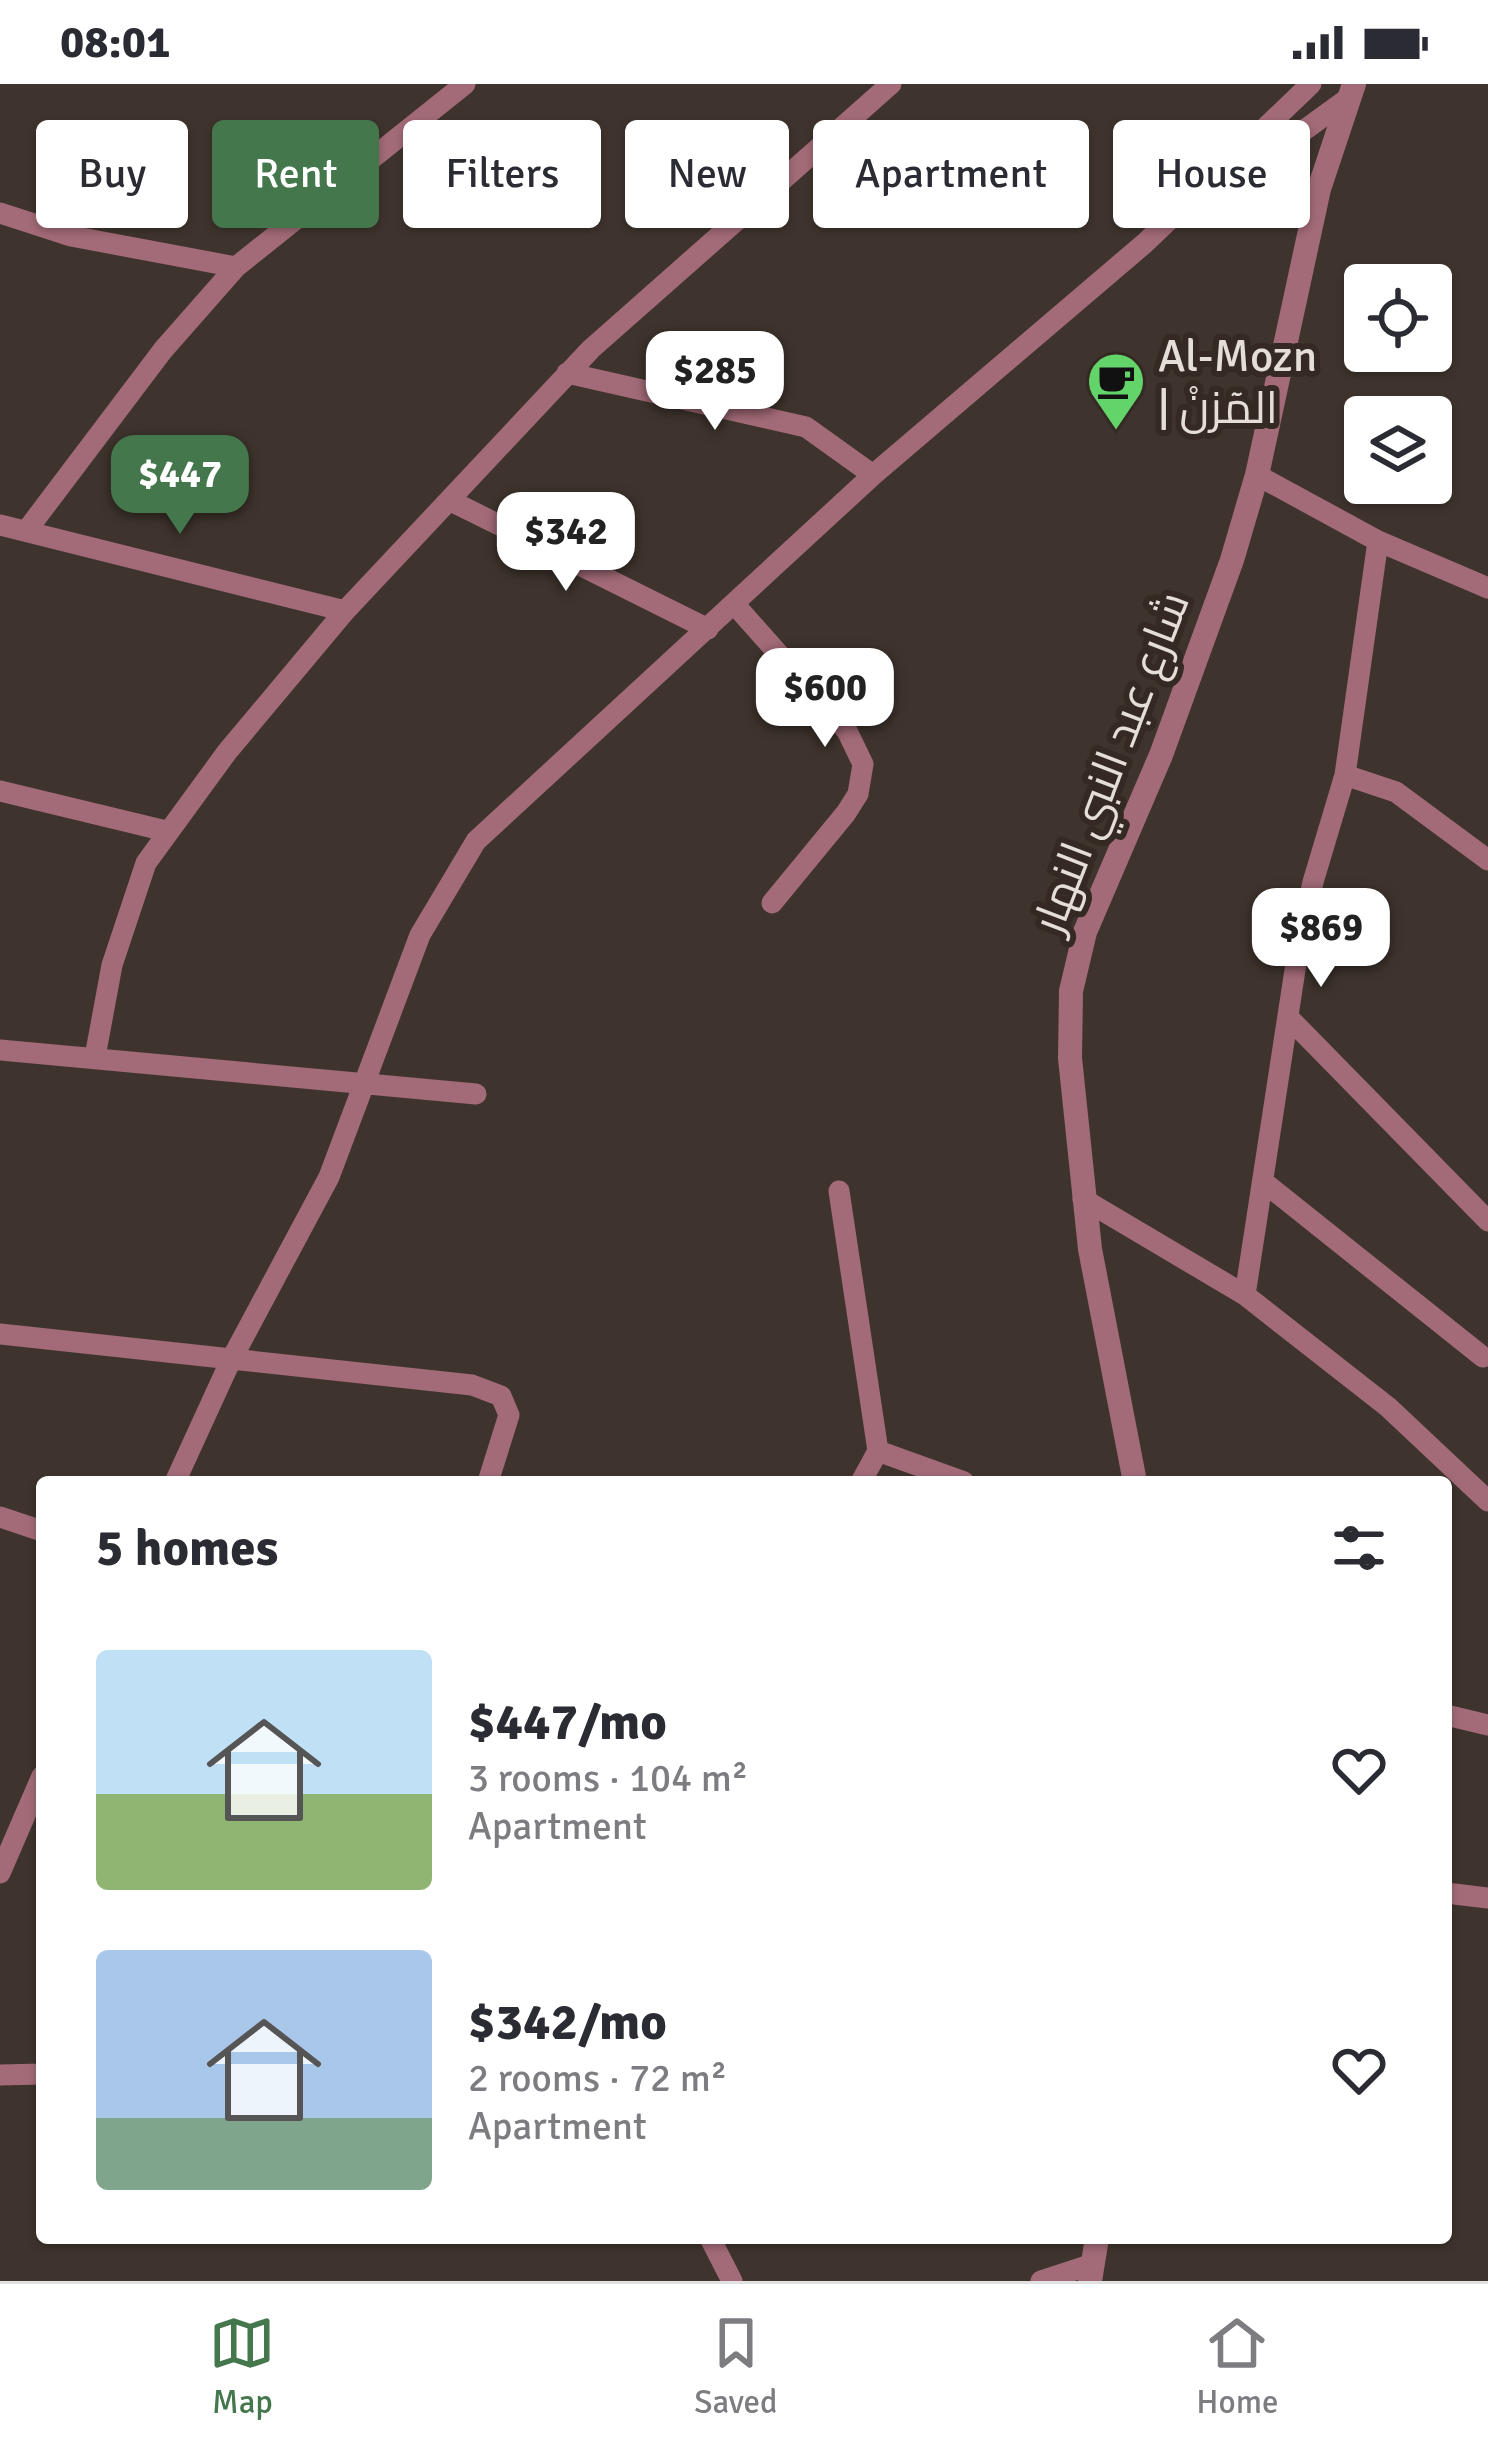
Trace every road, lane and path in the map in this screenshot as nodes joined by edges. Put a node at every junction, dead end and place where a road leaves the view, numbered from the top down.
1 (465, 84) edge
2 (891, 84) edge
3 (1311, 84) edge
4 (1352, 90) edge
5 (1285, 109) junction
6 (1295, 120) edge
7 (1310, 127) edge
8 (0, 213) edge
9 (1168, 228) edge
10 (1145, 244) junction
11 (236, 267) junction
12 (567, 373) junction
13 (873, 475) junction
14 (1257, 476) junction
15 (452, 501) junction
16 (0, 525) edge
17 (27, 530) junction
18 (1378, 541) junction
19 (1488, 588) edge
20 (736, 606) junction
21 (345, 611) junction
22 (709, 629) junction
23 (1345, 775) junction
24 (0, 792) edge
25 (166, 831) junction
26 (1488, 860) edge
27 (772, 903) dead end
28 (1288, 1017) junction
29 (0, 1050) edge
30 (95, 1057) junction
31 (366, 1081) junction
32 (476, 1094) dead end
33 (1266, 1184) junction
34 (839, 1191) dead end
35 (1083, 1199) junction
36 (1488, 1222) edge
37 (1245, 1295) junction
38 (0, 1334) edge
39 (1483, 1357) dead end
40 (230, 1361) junction
41 (878, 1450) junction
42 (178, 1476) edge
43 (490, 1476) edge
44 (864, 1476) edge
45 (948, 1476) edge
46 (1134, 1476) edge
47 (1488, 1501) edge
48 (0, 1517) edge
49 (36, 1529) edge
50 (1452, 1716) edge
51 (1488, 1725) edge
52 (36, 1790) edge
53 (0, 1873) edge
54 (1452, 1894) edge
55 (1488, 1898) edge
56 (36, 2074) edge
57 (0, 2075) edge
58 (713, 2244) edge
59 (1091, 2272) edge
60 (732, 2281) edge
61 (1042, 2281) edge

1 - 11 street
2 - 12 street
3 - 5 street
4 - 7 street
4 - 14 street, شارع عبد النبي النهار
5 - 6 street
5 - 10 street
8 - 11 street
9 - 10 street
10 - 13 street
11 - 17 street
12 - 13 street
12 - 15 street
13 - 20 street
14 - 18 street
14 - 35 street, شارع عبد النبي النهار
15 - 21 street
15 - 22 street
16 - 17 street
17 - 21 street
18 - 19 street
18 - 23 street
20 - 22 street
20 - 27 street
21 - 25 street
22 - 31 street
23 - 26 street
23 - 28 street
24 - 25 street
25 - 30 street
28 - 33 street
28 - 36 street
29 - 30 street
30 - 31 street
31 - 32 street
31 - 40 street
33 - 37 street
33 - 39 street
34 - 41 street
35 - 37 street
35 - 46 street, شارع عبد النبي النهار
37 - 47 street
38 - 40 street
40 - 42 street
40 - 43 street
41 - 44 street
41 - 45 street
48 - 49 street
50 - 51 street
52 - 53 street
54 - 55 street
56 - 57 street
58 - 60 street
59 - 61 street

